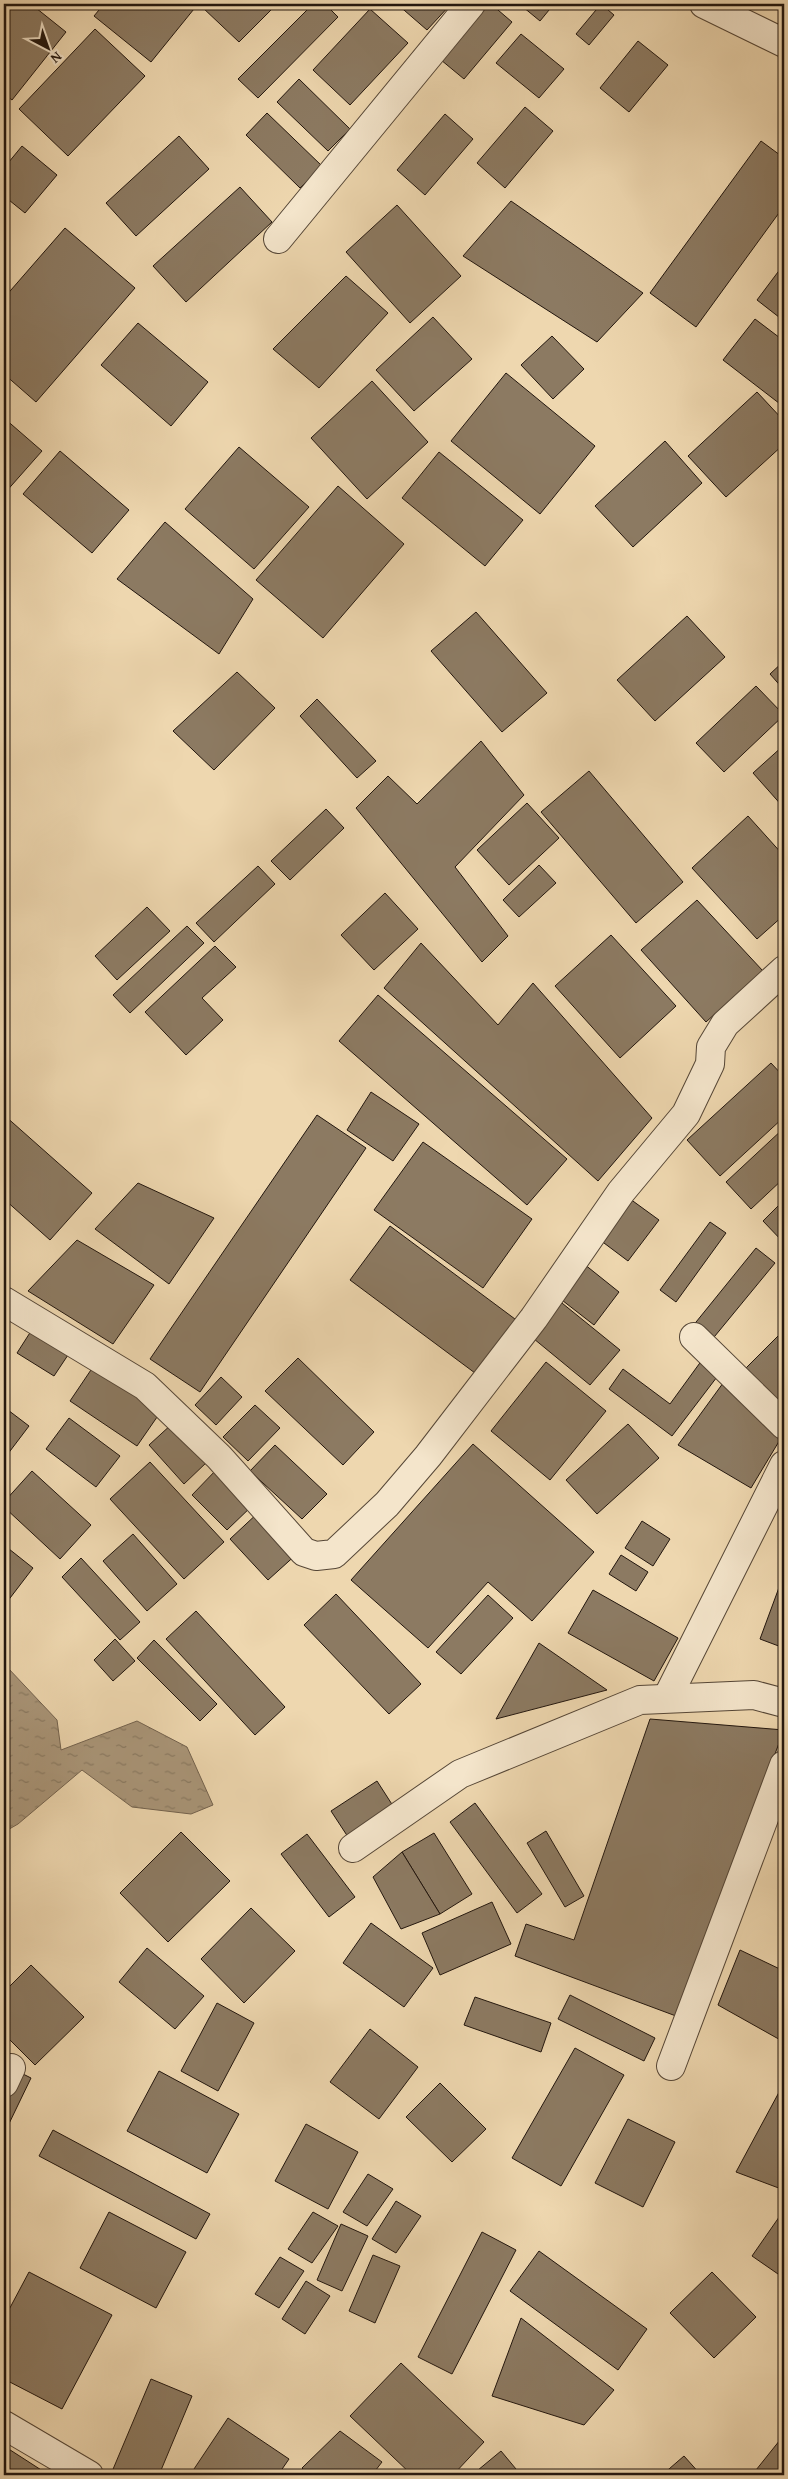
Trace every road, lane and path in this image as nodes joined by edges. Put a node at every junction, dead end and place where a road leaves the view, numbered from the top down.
1 (471, 4) edge
2 (704, 4) edge
3 (784, 42) edge
4 (278, 239) dead end
5 (784, 970) edge
6 (4, 1301) edge
7 (694, 1337) dead end
8 (784, 1424) edge
9 (784, 1465) edge
10 (667, 1698) junction
11 (784, 1703) edge
12 (784, 1765) edge
13 (353, 1848) dead end
14 (671, 2066) dead end
15 (4, 2425) edge
16 (89, 2475) edge

1 - 4 street
2 - 3 street
5 - 6 street
7 - 8 street
9 - 10 street
10 - 11 street
10 - 13 street
12 - 14 street
15 - 16 street

